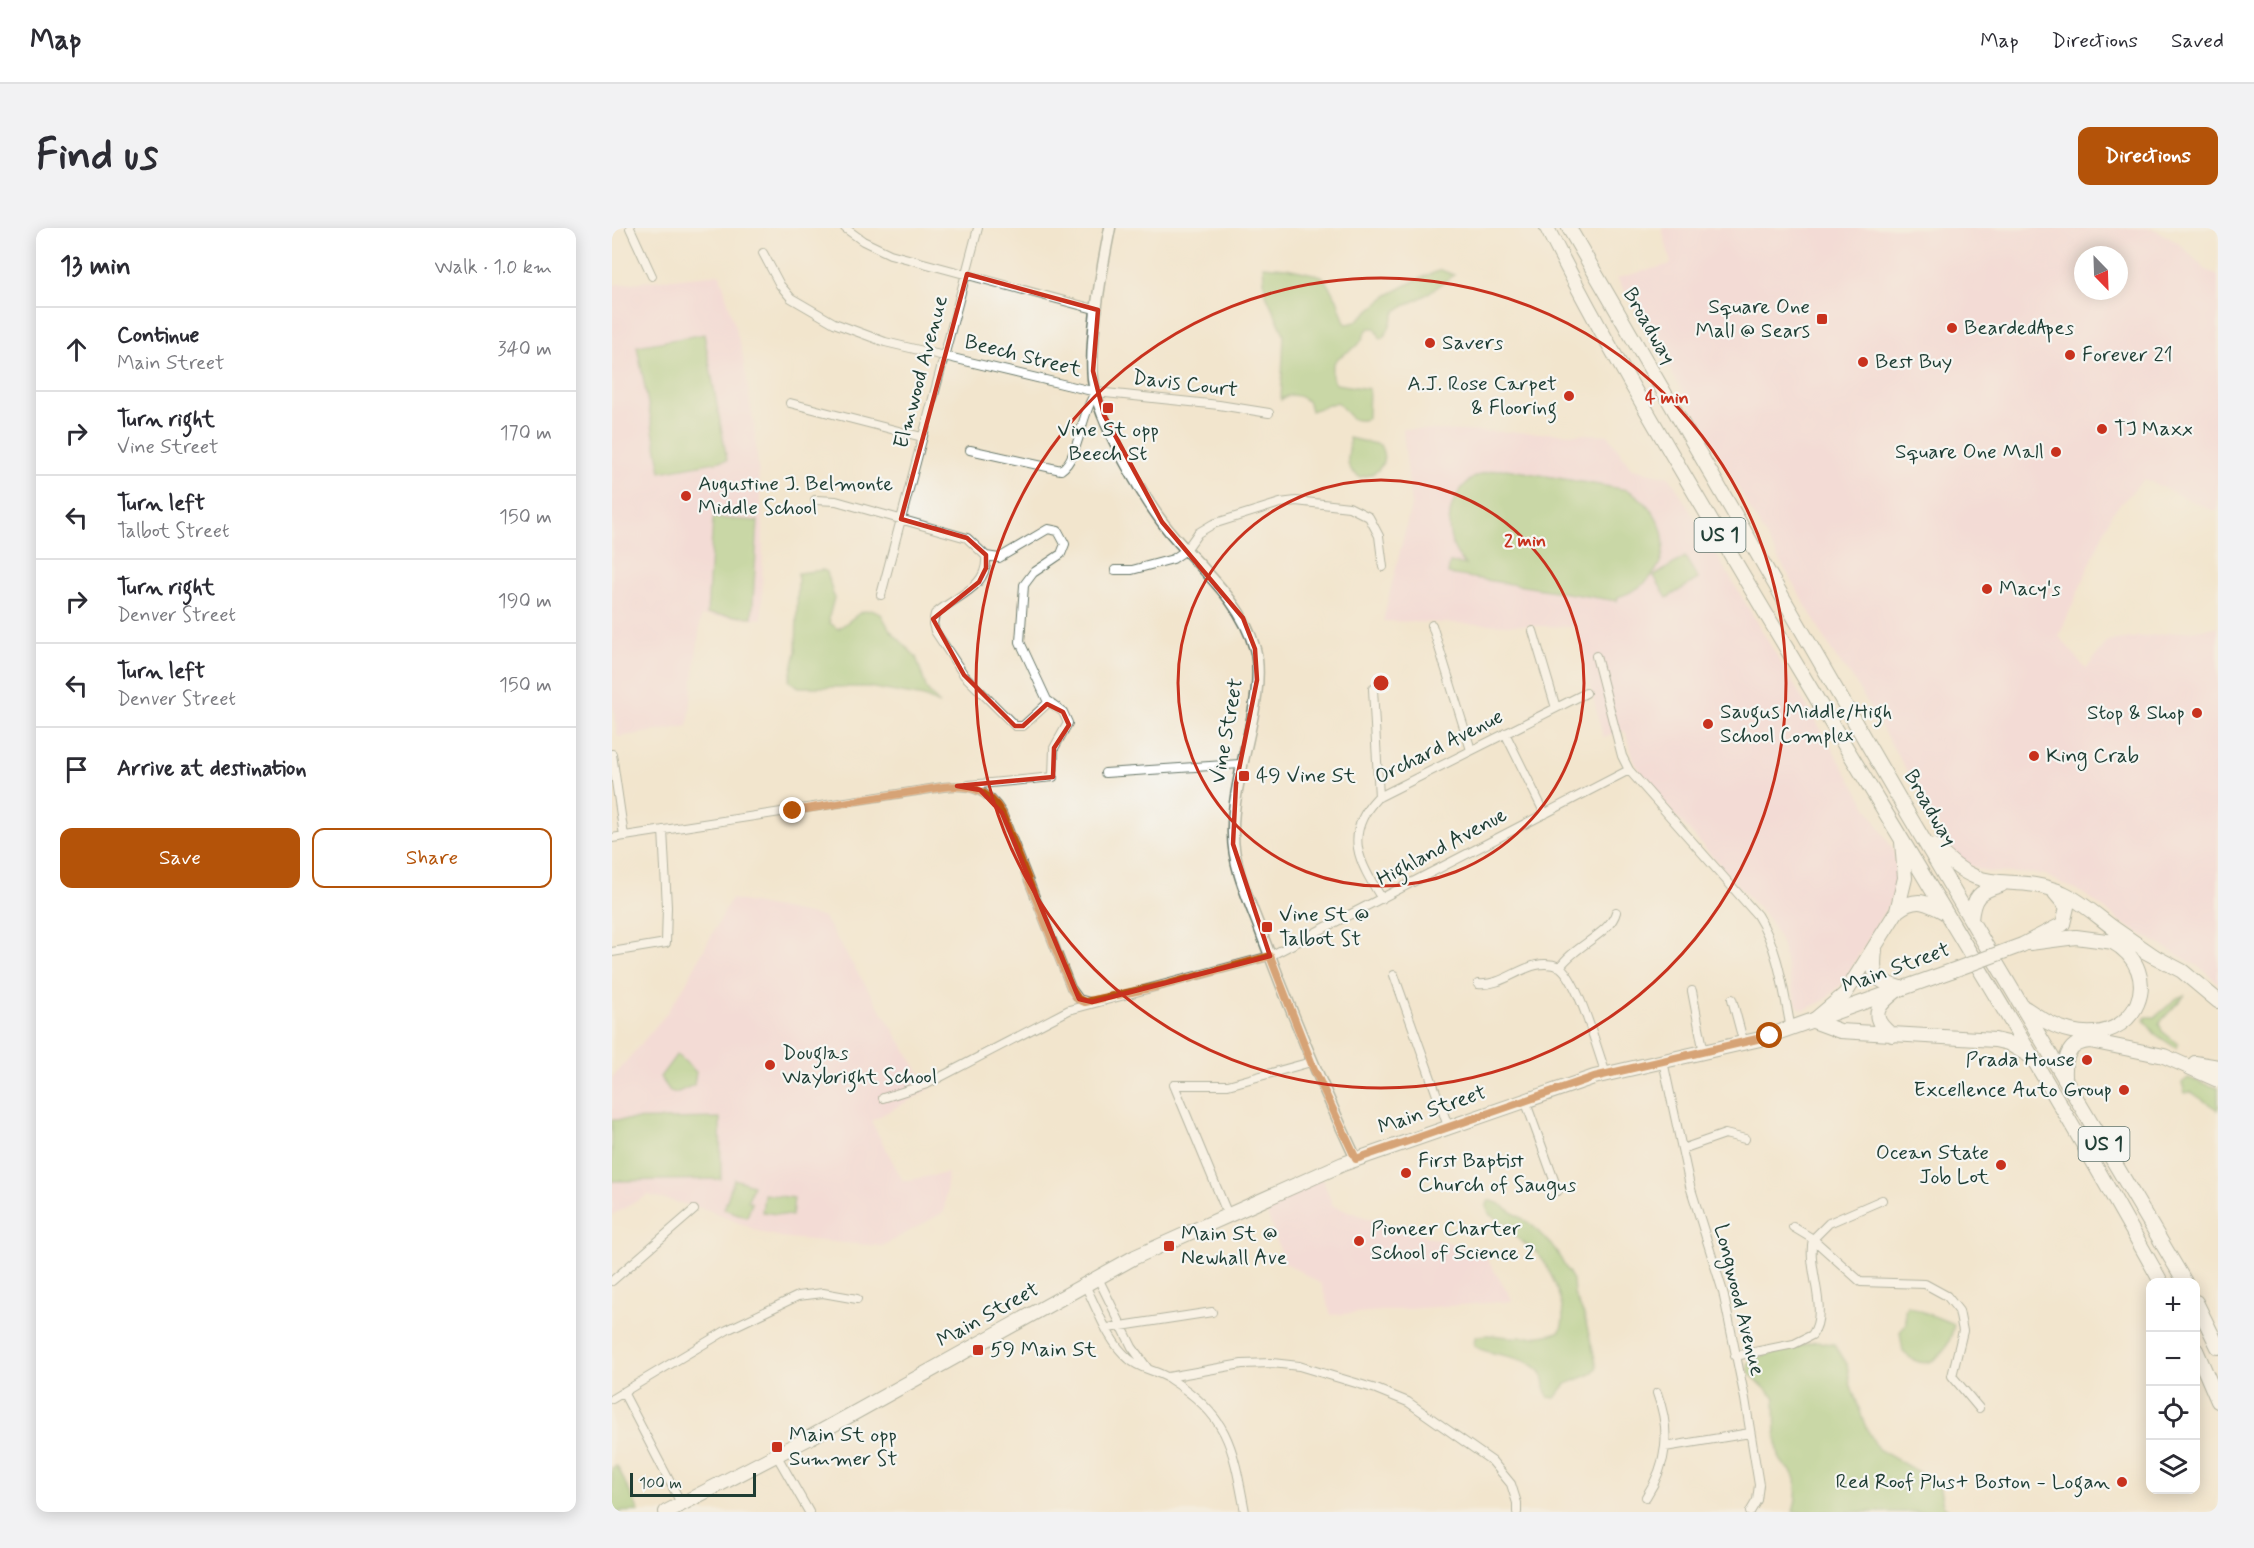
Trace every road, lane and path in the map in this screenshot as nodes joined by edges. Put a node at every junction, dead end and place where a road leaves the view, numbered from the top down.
1 (630, 228) edge
2 (845, 228) edge
3 (978, 228) edge
4 (1110, 228) edge
5 (1548, 228) edge
6 (1569, 228) edge
7 (763, 253) dead end
8 (967, 274) junction
9 (652, 276) dead end
10 (1098, 310) junction
11 (943, 355) junction
12 (1096, 392) junction
13 (790, 403) dead end
14 (1269, 413) dead end
15 (922, 437) junction
16 (970, 450) dead end
17 (815, 500) dead end
18 (901, 519) junction
19 (1186, 550) junction
20 (986, 556) junction
21 (1383, 567) dead end
22 (1115, 570) dead end
23 (881, 595) dead end
24 (1432, 625) dead end
25 (1533, 631) dead end
26 (1596, 656) dead end
27 (1373, 689) dead end
28 (1586, 693) dead end
29 (1049, 702) junction
30 (1557, 708) junction
31 (1505, 733) junction
32 (1472, 750) junction
33 (612, 754) edge
34 (1240, 764) junction
35 (1629, 770) junction
36 (1105, 773) dead end
37 (957, 786) junction
38 (1379, 797) junction
39 (1545, 814) junction
40 (1913, 822) junction
41 (663, 830) junction
42 (624, 836) junction
43 (1901, 837) junction
44 (612, 838) edge
45 (2003, 884) junction
46 (2051, 890) junction
47 (1382, 899) junction
48 (1897, 911) junction
49 (1616, 912) dead end
50 (1947, 914) junction
51 (1971, 920) junction
52 (2111, 941) junction
53 (2022, 945) junction
54 (1875, 947) junction
55 (612, 952) edge
56 (1270, 956) junction
57 (2154, 956) junction
58 (1560, 967) junction
59 (1394, 975) dead end
60 (1478, 984) dead end
61 (1900, 988) junction
62 (1692, 991) dead end
63 (1732, 999) dead end
64 (2218, 1001) edge
65 (1092, 1002) junction
66 (2023, 1007) junction
67 (2006, 1011) junction
68 (1813, 1021) junction
69 (1791, 1029) junction
70 (1892, 1035) junction
71 (1980, 1038) junction
72 (1744, 1044) junction
73 (1704, 1053) junction
74 (2164, 1056) junction
75 (2031, 1057) junction
76 (1663, 1061) junction
77 (1311, 1062) junction
78 (2218, 1067) edge
79 (1606, 1074) junction
80 (2066, 1078) junction
81 (2218, 1080) edge
82 (883, 1098) dead end
83 (1525, 1100) junction
84 (1449, 1126) junction
85 (1745, 1139) dead end
86 (1682, 1149) junction
87 (1356, 1159) junction
88 (1558, 1191) dead end
89 (1882, 1200) dead end
90 (694, 1210) dead end
91 (1228, 1215) junction
92 (1793, 1227) dead end
93 (1813, 1239) junction
94 (1098, 1278) junction
95 (2159, 1278) edge
96 (2183, 1278) edge
97 (612, 1281) edge
98 (1085, 1285) junction
99 (857, 1299) dead end
100 (2200, 1310) edge
101 (1212, 1312) dead end
102 (1121, 1326) junction
103 (1108, 1328) junction
104 (2218, 1347) edge
105 (1735, 1356) junction
106 (2200, 1359) edge
107 (1148, 1369) junction
108 (1201, 1373) junction
109 (1168, 1377) junction
110 (1186, 1390) junction
111 (623, 1392) junction
112 (1657, 1393) dead end
113 (612, 1399) edge
114 (2218, 1401) edge
115 (1979, 1408) dead end
116 (1750, 1433) junction
117 (1665, 1447) junction
118 (777, 1456) junction
119 (1646, 1497) dead end
120 (682, 1505) junction
121 (666, 1512) edge
122 (809, 1512) edge
123 (1245, 1512) edge
124 (1517, 1512) edge
125 (1750, 1512) edge

1 - 9 street
2 - 8 street
3 - 8 street, Elmwood Avenue
4 - 10 street, Vine Street
5 - 43 main road, Broadway / US 1
6 - 40 main road, Broadway / US 1
7 - 11 street, Beech Street
8 - 10 street
8 - 11 street, Elmwood Avenue
10 - 12 street, Vine Street
11 - 12 street, Beech Street
11 - 15 street, Elmwood Avenue
12 - 14 street, Davis Court
12 - 16 street
12 - 19 street, Vine Street
13 - 15 street
15 - 18 street, Elmwood Avenue
17 - 18 street
18 - 20 street
18 - 23 street, Elmwood Avenue
19 - 21 street
19 - 22 street
19 - 34 street, Vine Street
20 - 29 street
20 - 29 street
24 - 32 street
25 - 30 street
26 - 35 street
27 - 38 street
28 - 30 street, Orchard Avenue
29 - 37 street
30 - 31 street, Orchard Avenue
31 - 32 street, Orchard Avenue
31 - 39 street
32 - 38 street, Orchard Avenue
33 - 42 street
34 - 36 street
34 - 56 street, Vine Street
35 - 39 street, Highland Avenue
35 - 69 street
37 - 41 street
37 - 65 street
38 - 47 street, Orchard Avenue
39 - 47 street, Highland Avenue
40 - 45 main road
40 - 51 main road, Broadway / US 1
41 - 42 street
41 - 55 street
42 - 44 street
43 - 48 main road
43 - 50 main road, Broadway / US 1
45 - 46 main road
45 - 51 main road
46 - 53 main road
46 - 57 main road
47 - 56 street, Highland Avenue
48 - 50 main road
48 - 54 main road
49 - 58 street
50 - 67 main road, Broadway / US 1
51 - 66 main road, Broadway / US 1
52 - 53 main road, Main Street
52 - 57 main road, Main Street
52 - 66 main road
53 - 61 main road, Main Street, bridge
54 - 61 main road
54 - 68 main road
56 - 65 street, Highland Avenue
56 - 77 street, Vine Street
57 - 64 main road, Main Street
58 - 60 street
58 - 79 street
59 - 84 street
61 - 68 main road, Main Street
61 - 70 main road
62 - 73 street
63 - 72 street
65 - 82 street, Highland Avenue
66 - 80 main road, Broadway / US 1
67 - 71 main road
67 - 75 main road, Broadway / US 1
68 - 69 main road, Main Street
68 - 70 main road
69 - 72 main road, Main Street
70 - 71 main road
71 - 75 main road
72 - 73 main road, Main Street
73 - 76 main road, Main Street
74 - 78 main road
74 - 80 main road
74 - 81 main road
75 - 95 main road, Broadway / US 1
76 - 79 main road, Main Street
76 - 86 street, Longwood Avenue
77 - 87 street, Vine Street
77 - 91 street
79 - 83 main road, Main Street
80 - 96 main road, Broadway / US 1
83 - 84 main road, Main Street
83 - 88 street
84 - 87 main road, Main Street
85 - 86 street
86 - 105 street, Longwood Avenue
87 - 91 main road, Main Street
89 - 93 street
90 - 97 street
91 - 94 main road, Main Street
92 - 93 street
93 - 105 street
93 - 115 street
94 - 98 main road, Main Street
94 - 102 street
98 - 103 street
98 - 118 main road, Main Street
99 - 111 street
100 - 104 main road
101 - 102 street
102 - 103 street
102 - 107 street
103 - 107 street
105 - 116 street, Longwood Avenue
106 - 114 main road
107 - 109 street
108 - 109 street
108 - 110 street
108 - 124 street
109 - 110 street
110 - 123 street
111 - 113 street
111 - 120 street
112 - 117 street
116 - 117 street
116 - 125 street, Longwood Avenue
117 - 119 street
118 - 120 main road, Main Street
118 - 122 street
120 - 121 main road, Main Street

